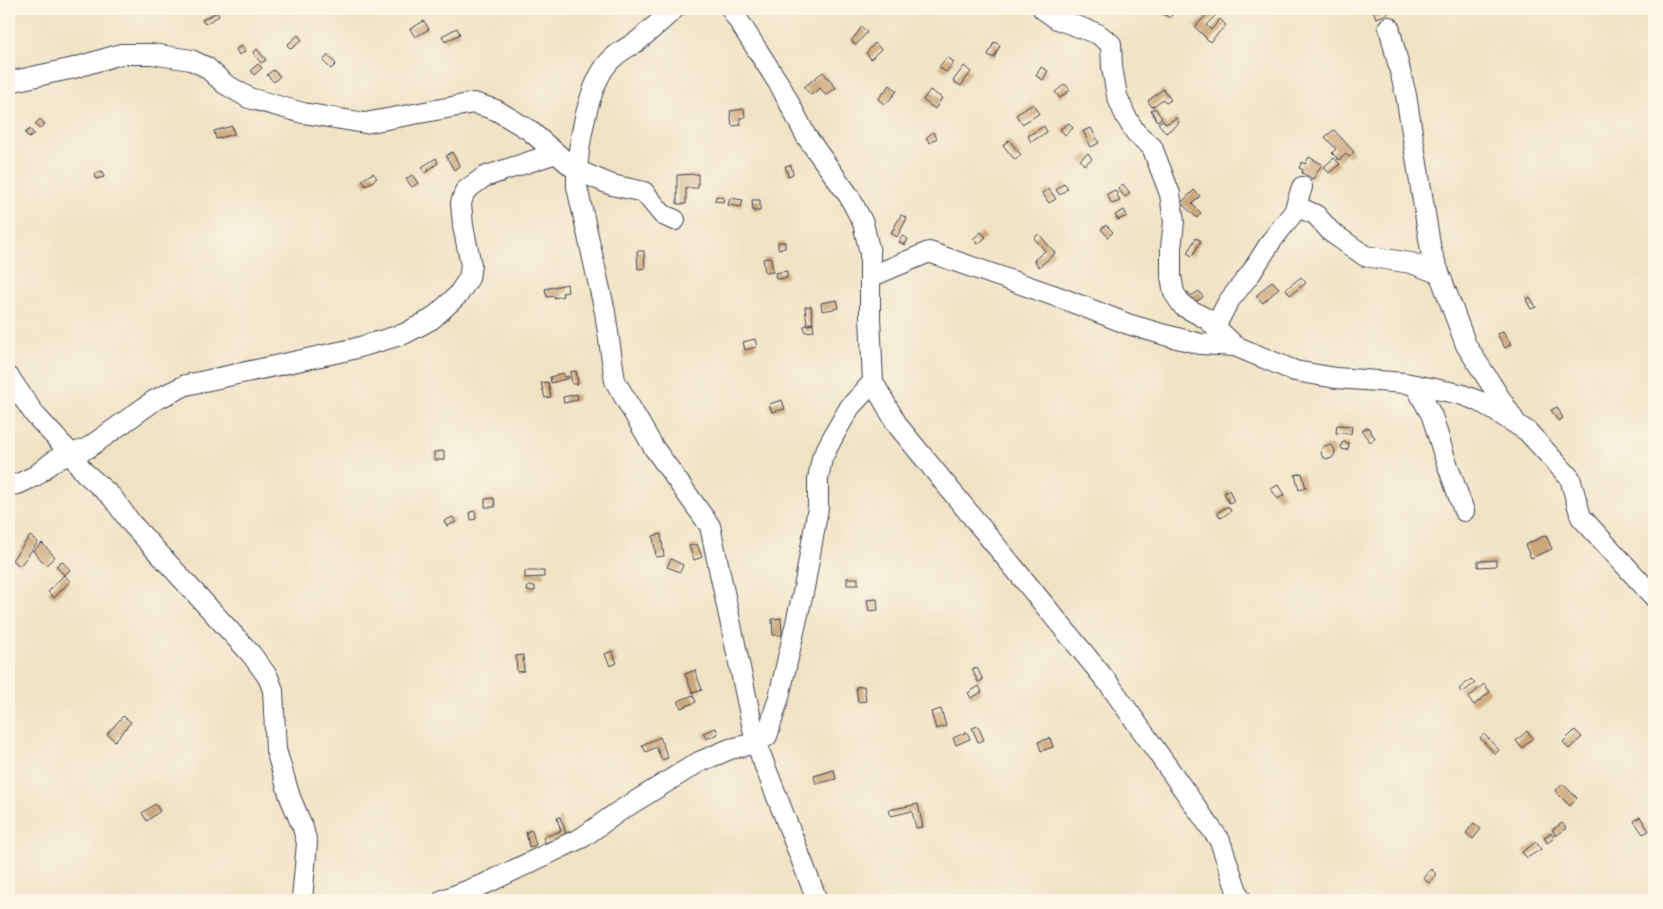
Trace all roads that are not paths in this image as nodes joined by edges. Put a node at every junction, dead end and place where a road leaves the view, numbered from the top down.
1 (674, 9) edge
2 (731, 9) edge
3 (1043, 9) edge
4 (1389, 27) dead end
5 (9, 82) edge
6 (556, 153) junction
7 (576, 170) junction
8 (675, 220) dead end
9 (1438, 273) junction
10 (870, 277) junction
11 (1215, 327) junction
12 (1235, 346) junction
13 (9, 377) edge
14 (874, 382) junction
15 (1415, 385) junction
16 (1518, 425) junction
17 (71, 454) junction
18 (9, 485) edge
19 (1464, 511) dead end
20 (1654, 597) edge
21 (756, 743) junction
22 (302, 900) edge
23 (443, 900) edge
24 (817, 900) edge
25 (1242, 900) edge

1 - 7 street
2 - 10 street
3 - 11 street
4 - 9 street
5 - 6 street
6 - 7 street
6 - 17 street
7 - 8 street
7 - 21 street
9 - 11 street
9 - 16 street
10 - 12 street
10 - 14 street
11 - 12 street
12 - 15 street
13 - 17 street
14 - 21 street
14 - 25 street
15 - 16 street
15 - 19 street
16 - 20 street
17 - 18 street
17 - 22 street
21 - 23 street
21 - 24 street

